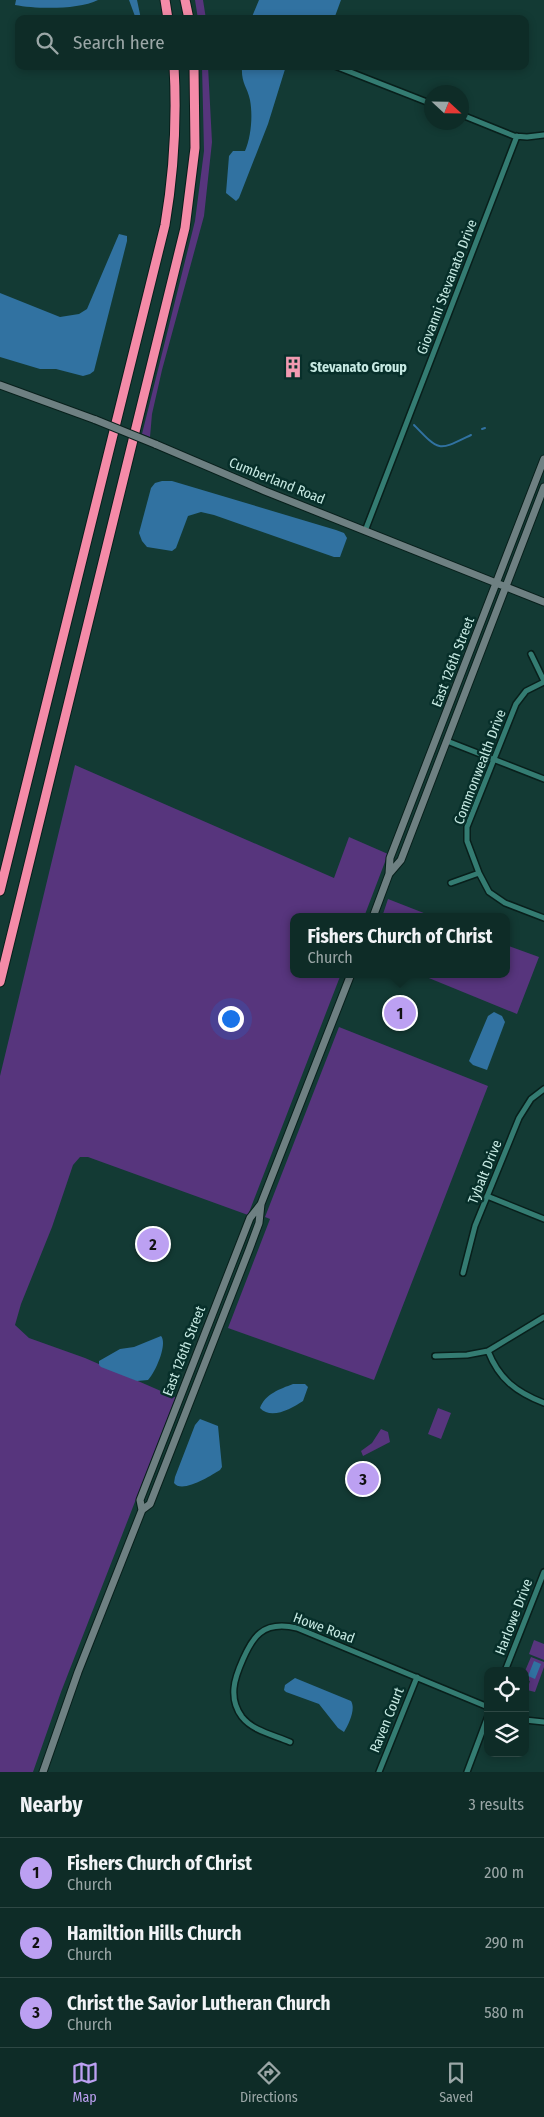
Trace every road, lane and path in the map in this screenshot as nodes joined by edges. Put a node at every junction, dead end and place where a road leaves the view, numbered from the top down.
1 (165, 0) edge
2 (185, 0) edge
3 (167, 15) edge
4 (187, 15) edge
5 (174, 70) edge
6 (194, 70) edge
7 (345, 70) edge
8 (424, 101) edge
9 (469, 118) edge
10 (544, 135) edge
11 (517, 136) junction
12 (0, 385) edge
13 (544, 459) edge
14 (544, 487) edge
15 (365, 530) junction
16 (496, 584) junction
17 (506, 587) junction
18 (544, 602) edge
19 (531, 654) dead end
20 (544, 682) edge
21 (447, 741) junction
22 (494, 759) junction
23 (544, 779) edge
24 (479, 873) junction
25 (389, 874) junction
26 (451, 884) dead end
27 (0, 891) edge
28 (374, 913) edge
29 (544, 918) edge
30 (349, 978) edge
31 (0, 982) edge
32 (544, 1089) edge
33 (487, 1196) junction
34 (261, 1204) junction
35 (544, 1219) edge
36 (463, 1273) dead end
37 (544, 1317) edge
38 (488, 1351) junction
39 (435, 1356) dead end
40 (544, 1403) edge
41 (142, 1510) junction
42 (544, 1572) edge
43 (507, 1667) edge
44 (417, 1676) junction
45 (484, 1705) edge
46 (529, 1720) edge
47 (544, 1722) edge
48 (484, 1727) edge
49 (290, 1742) dead end
50 (43, 1772) edge
51 (379, 1772) edge
52 (467, 1772) edge

1 - 3 highway
2 - 4 highway
5 - 27 highway
6 - 31 highway
7 - 8 street
9 - 11 street
10 - 11 street
11 - 15 street, Giovanni Stevanato Drive
12 - 15 main road, Cumberland Road, bridge
13 - 16 main road, East 126th Street
14 - 17 main road, East 126th Street
15 - 16 main road, Cumberland Road
16 - 17 main road, Cumberland Road
16 - 25 main road, East 126th Street
17 - 18 main road, Cumberland Road
17 - 21 main road, East 126th Street
19 - 20 street
20 - 22 street, Commonwealth Drive
21 - 22 street
21 - 25 main road, East 126th Street
22 - 23 street
22 - 24 street, Commonwealth Drive
24 - 26 street
24 - 29 street, Commonwealth Drive
25 - 28 main road, East 126th Street
30 - 34 main road, East 126th Street
32 - 33 street, Tybalt Drive
33 - 35 street
33 - 36 street, Tybalt Drive
34 - 41 main road, East 126th Street
34 - 41 main road, East 126th Street
37 - 38 street
38 - 39 street
38 - 40 street
41 - 50 main road, East 126th Street
42 - 43 street, Harlowe Drive
44 - 45 street, Howe Road
44 - 49 street, Howe Road
44 - 51 street, Raven Court
46 - 47 street
48 - 52 street

